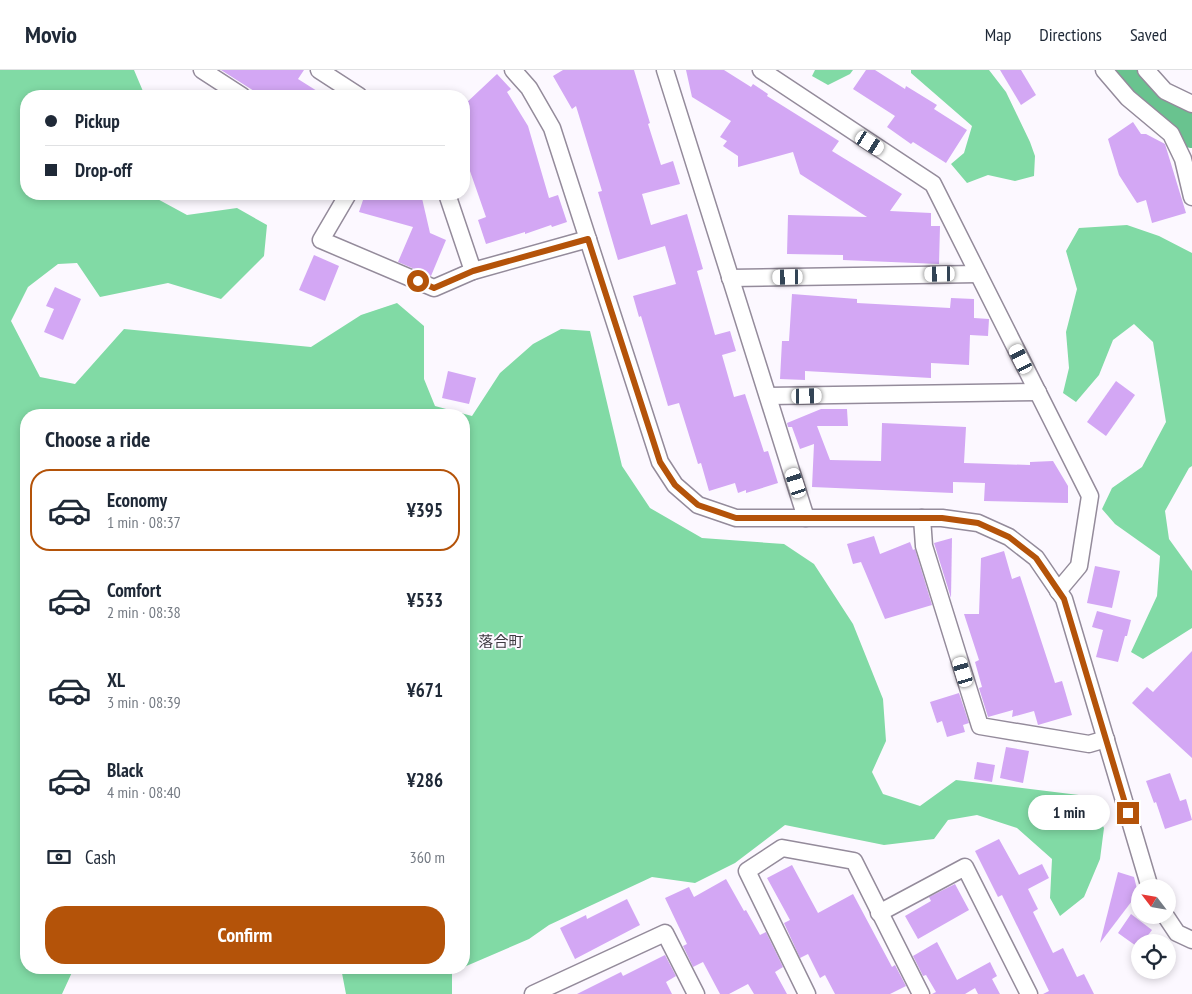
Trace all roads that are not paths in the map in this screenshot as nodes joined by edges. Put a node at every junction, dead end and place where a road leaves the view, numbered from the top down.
1 (202, 70) edge
2 (320, 70) edge
3 (513, 70) edge
4 (665, 70) edge
5 (761, 70) edge
6 (1104, 70) edge
7 (1146, 70) edge
8 (233, 90) edge
9 (350, 90) edge
10 (1192, 104) edge
11 (1192, 196) edge
12 (344, 200) edge
13 (449, 200) edge
14 (588, 239) junction
15 (473, 271) junction
16 (978, 274) junction
17 (730, 278) junction
18 (1038, 392) junction
19 (768, 396) junction
20 (806, 518) junction
21 (922, 518) junction
22 (1058, 591) junction
23 (1106, 739) junction
24 (1147, 879) edge
25 (879, 912) junction
26 (1171, 924) edge
27 (1192, 940) edge
28 (533, 994) edge
29 (696, 994) edge
30 (808, 994) edge
31 (921, 994) edge
32 (1029, 994) edge

1 - 8 street
2 - 9 street
3 - 14 street
4 - 17 street
5 - 16 street
6 - 11 street
7 - 10 street
12 - 15 street
13 - 15 street
14 - 15 street
14 - 20 street
16 - 17 street
16 - 18 street
17 - 19 street
18 - 19 street
18 - 22 street
19 - 20 street
20 - 21 street
21 - 22 street
21 - 23 street
22 - 23 street
23 - 24 street
25 - 30 street
25 - 31 street
25 - 32 street
26 - 27 street
28 - 29 street

